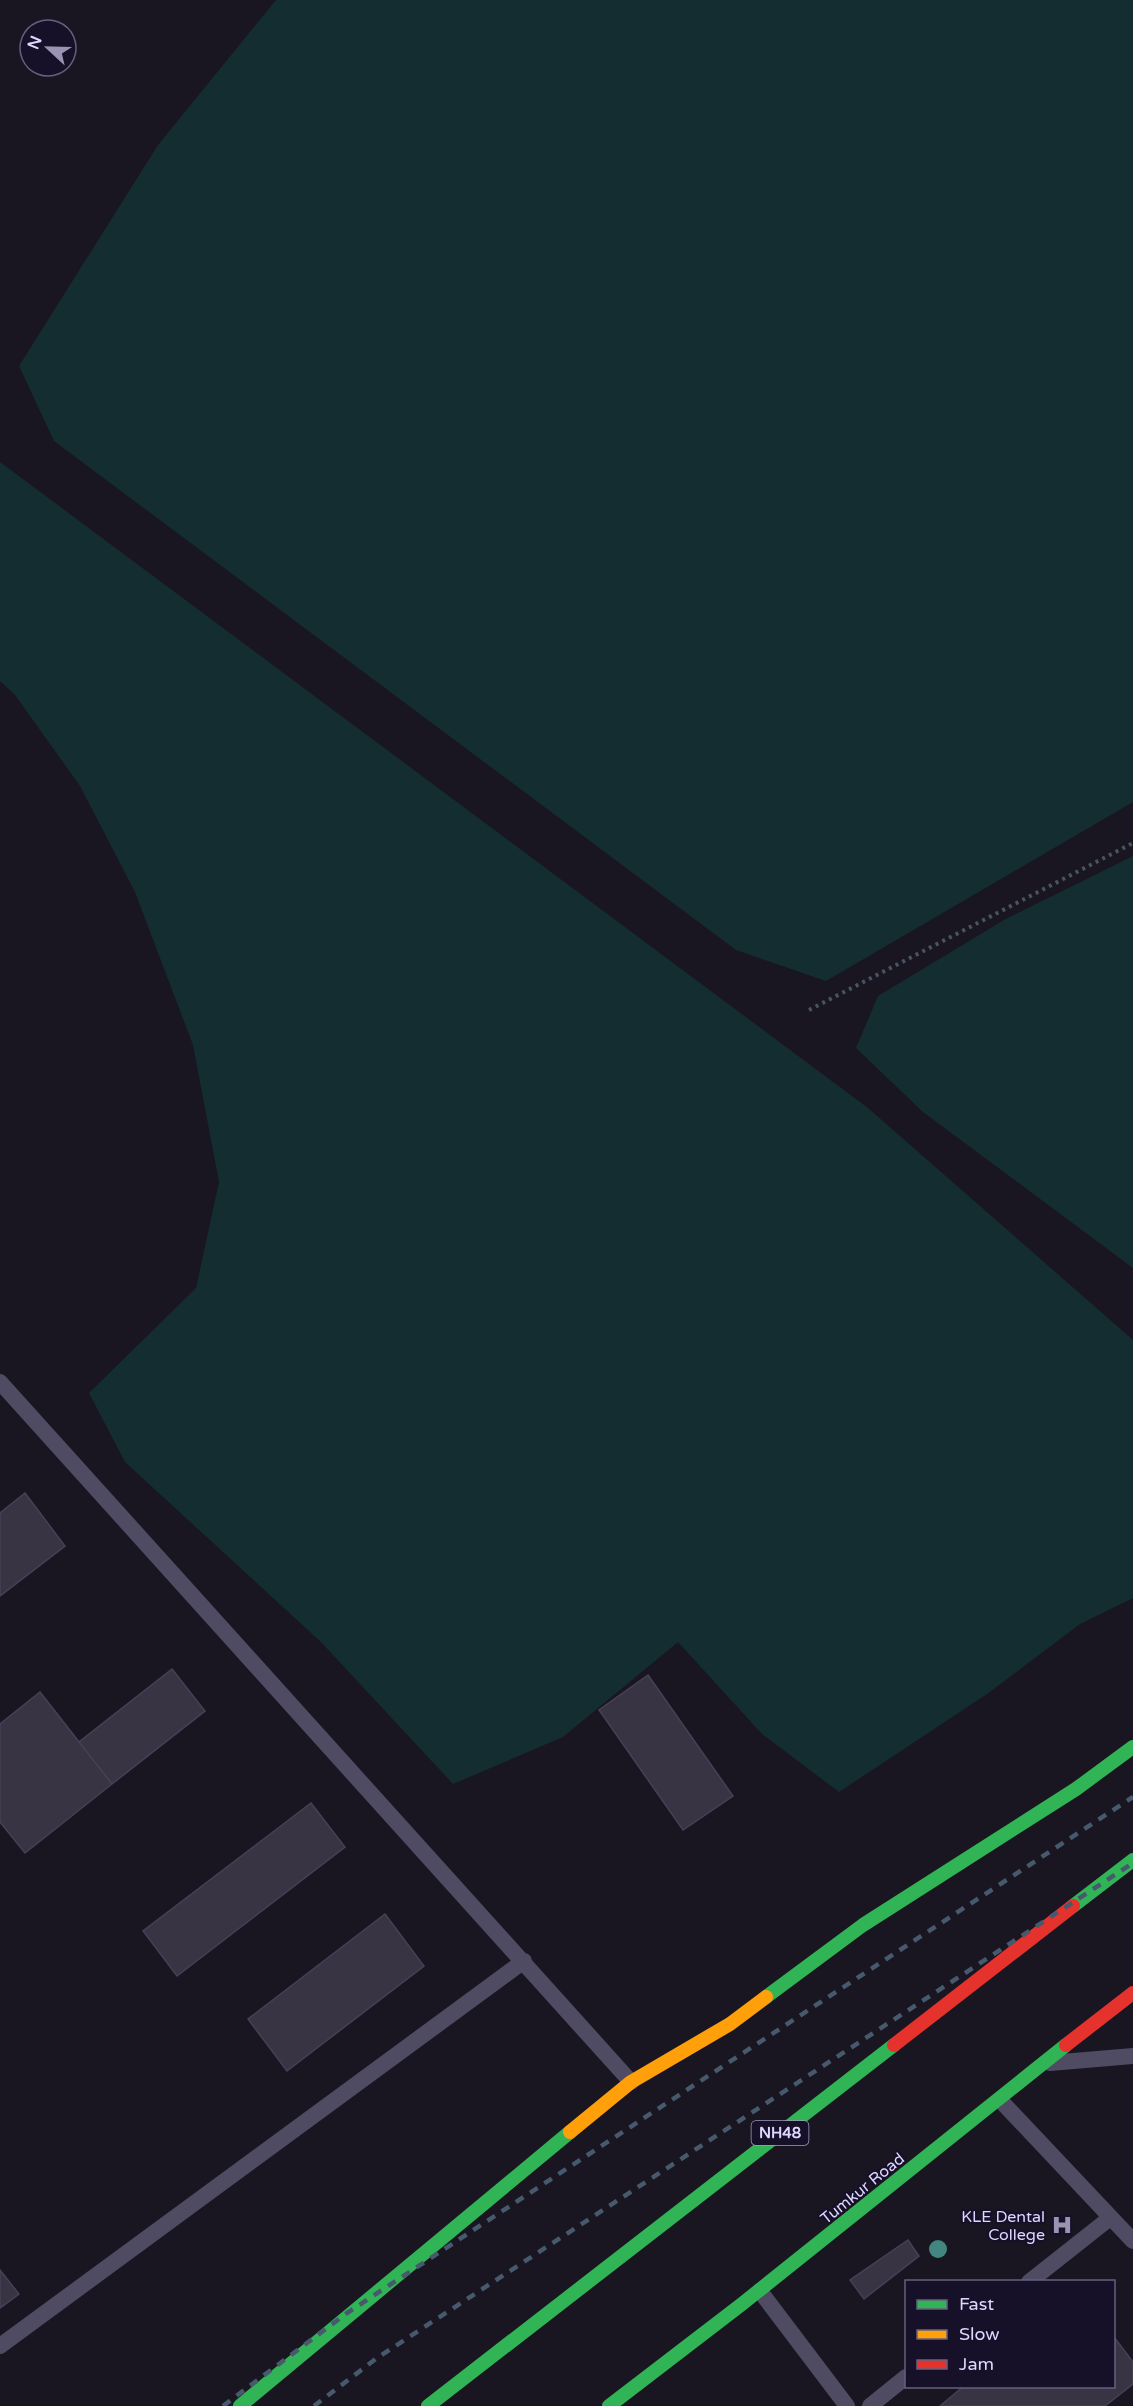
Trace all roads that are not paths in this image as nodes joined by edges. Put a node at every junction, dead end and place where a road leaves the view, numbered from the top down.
1 (0, 1382) edge
2 (1133, 1747) edge
3 (1133, 1860) edge
4 (524, 1961) junction
5 (1133, 1993) edge
6 (1133, 2056) edge
7 (1040, 2064) junction
8 (632, 2082) junction
9 (1000, 2100) junction
10 (1110, 2218) junction
11 (1133, 2241) edge
12 (1032, 2280) edge
13 (760, 2291) junction
14 (0, 2346) edge
15 (905, 2378) edge
16 (632, 2399) edge
17 (240, 2406) edge
18 (428, 2406) edge
19 (609, 2406) edge
20 (847, 2406) edge
21 (870, 2406) edge

1 - 4 lane
2 - 8 main road
3 - 18 main road, NH48
4 - 8 lane
4 - 14 lane
5 - 7 main road, Tumkur Road
6 - 7 lane
7 - 9 main road, Tumkur Road
8 - 17 main road
9 - 10 lane
9 - 13 main road, Tumkur Road
10 - 11 lane
10 - 12 lane
13 - 16 main road, Tumkur Road
13 - 20 lane
15 - 21 lane
16 - 19 main road, Tumkur Road

